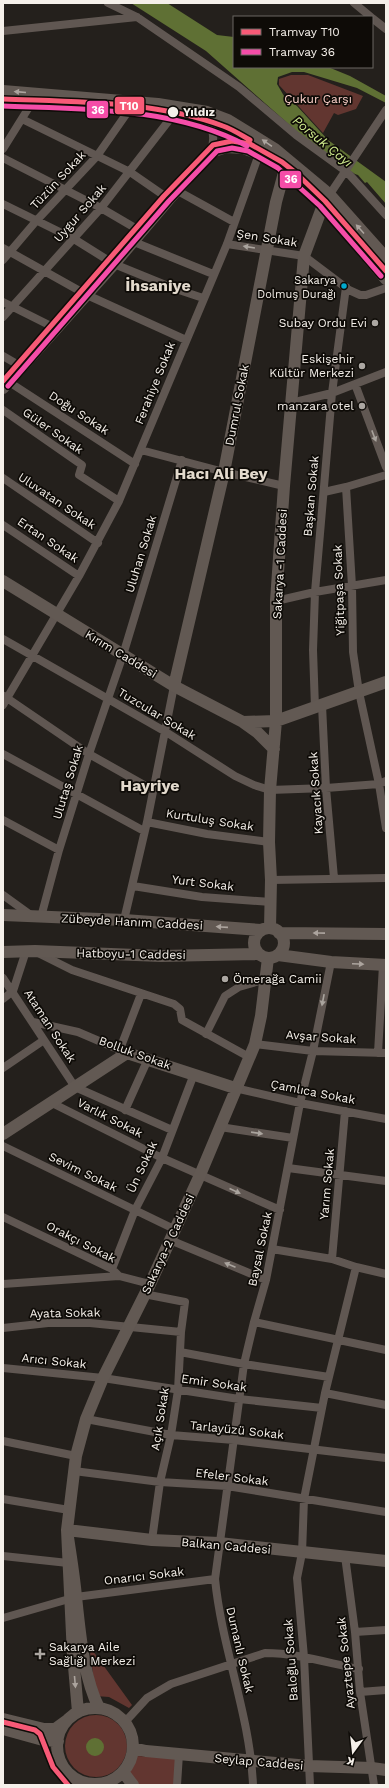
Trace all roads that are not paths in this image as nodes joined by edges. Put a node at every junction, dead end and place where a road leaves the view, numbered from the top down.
1 (108, 3) edge
2 (354, 3) edge
3 (137, 16) junction
4 (371, 16) edge
5 (373, 18) edge
6 (386, 29) edge
7 (3, 31) edge
8 (3, 91) edge
9 (31, 104) dead end
10 (194, 110) junction
11 (386, 110) edge
12 (128, 113) dead end
13 (22, 119) junction
14 (170, 119) dead end
15 (3, 149) edge
16 (211, 152) junction
17 (259, 154) junction
18 (97, 156) junction
19 (3, 158) edge
20 (285, 169) junction
21 (346, 170) junction
22 (130, 172) junction
23 (66, 189) junction
24 (173, 194) junction
25 (326, 200) junction
26 (3, 204) edge
27 (101, 208) junction
28 (386, 215) edge
29 (37, 220) junction
30 (234, 222) junction
31 (142, 232) junction
32 (74, 239) junction
33 (134, 242) junction
34 (227, 244) junction
35 (3, 248) edge
36 (267, 250) junction
37 (11, 252) junction
38 (304, 256) junction
39 (386, 258) edge
40 (3, 260) edge
41 (114, 264) junction
42 (46, 271) junction
43 (213, 274) junction
44 (386, 279) edge
45 (346, 287) junction
46 (386, 288) edge
47 (87, 295) junction
48 (203, 298) junction
49 (3, 302) edge
50 (12, 307) junction
51 (3, 317) edge
52 (57, 329) junction
53 (186, 340) junction
54 (3, 356) edge
55 (22, 367) junction
56 (386, 372) edge
57 (355, 384) junction
58 (6, 385) edge
59 (332, 393) junction
60 (291, 403) junction
61 (3, 410) edge
62 (141, 450) junction
63 (182, 460) junction
64 (135, 464) junction
65 (386, 467) edge
66 (224, 472) junction
67 (386, 475) edge
68 (3, 478) edge
69 (284, 486) junction
70 (346, 487) junction
71 (324, 492) junction
72 (119, 501) junction
73 (3, 525) edge
74 (98, 543) junction
75 (79, 576) junction
76 (3, 581) edge
77 (385, 583) edge
78 (352, 586) junction
79 (316, 592) junction
80 (276, 601) junction
81 (57, 615) junction
82 (3, 639) edge
83 (33, 655) junction
84 (123, 655) junction
85 (386, 682) edge
86 (174, 686) junction
87 (359, 692) junction
88 (107, 698) junction
89 (4, 700) edge
90 (319, 706) junction
91 (276, 721) junction
92 (242, 722) junction
93 (166, 732) junction
94 (274, 749) junction
95 (3, 754) edge
96 (89, 754) junction
97 (382, 783) edge
98 (326, 788) junction
99 (153, 790) junction
100 (270, 790) junction
101 (77, 796) junction
102 (3, 820) edge
103 (147, 822) junction
104 (386, 828) edge
105 (144, 831) junction
106 (269, 842) junction
107 (59, 850) junction
108 (334, 878) junction
109 (386, 878) edge
110 (271, 880) junction
111 (133, 886) junction
112 (3, 895) edge
113 (271, 902) junction
114 (3, 915) edge
115 (37, 917) junction
116 (124, 920) junction
117 (270, 930) junction
118 (386, 934) edge
119 (30, 951) junction
120 (3, 952) edge
121 (268, 956) junction
122 (331, 962) junction
123 (385, 965) edge
124 (3, 978) edge
125 (266, 979) junction
126 (13, 991) junction
127 (141, 994) junction
128 (3, 999) edge
129 (33, 1022) junction
130 (206, 1034) junction
131 (44, 1040) junction
132 (255, 1044) junction
133 (123, 1051) junction
134 (313, 1051) junction
135 (382, 1053) edge
136 (248, 1057) junction
137 (148, 1059) junction
138 (3, 1068) edge
139 (194, 1074) junction
140 (76, 1087) junction
141 (235, 1088) junction
142 (52, 1103) junction
143 (300, 1103) junction
144 (125, 1110) junction
145 (345, 1110) junction
146 (386, 1119) edge
147 (220, 1127) junction
148 (172, 1130) junction
149 (3, 1134) edge
150 (293, 1138) junction
151 (3, 1146) edge
152 (162, 1158) junction
153 (288, 1168) junction
154 (200, 1175) junction
155 (340, 1175) junction
156 (386, 1181) edge
157 (135, 1210) junction
158 (280, 1210) junction
159 (3, 1217) edge
160 (172, 1234) junction
161 (272, 1249) junction
162 (332, 1259) junction
163 (356, 1267) junction
164 (112, 1269) junction
165 (386, 1274) edge
166 (119, 1276) junction
167 (266, 1280) junction
168 (3, 1284) edge
169 (147, 1289) junction
170 (185, 1302) joint
171 (254, 1322) junction
172 (127, 1327) junction
173 (3, 1328) edge
174 (181, 1332) junction
175 (338, 1339) junction
176 (386, 1350) edge
177 (180, 1352) junction
178 (244, 1364) junction
179 (3, 1368) edge
180 (329, 1377) junction
181 (103, 1378) junction
182 (178, 1390) junction
183 (325, 1393) junction
184 (239, 1399) junction
185 (386, 1405) edge
186 (322, 1408) junction
187 (86, 1419) junction
188 (171, 1435) junction
189 (234, 1440) junction
190 (3, 1441) edge
191 (314, 1451) junction
192 (76, 1456) junction
193 (386, 1458) edge
194 (74, 1471) junction
195 (160, 1482) junction
196 (227, 1486) junction
197 (3, 1499) edge
198 (304, 1500) junction
199 (69, 1510) junction
200 (386, 1512) edge
201 (67, 1530) junction
202 (152, 1540) junction
203 (219, 1543) junction
204 (302, 1553) junction
205 (3, 1556) edge
206 (345, 1556) junction
207 (386, 1561) edge
208 (68, 1563) junction
209 (215, 1579) junction
210 (73, 1598) junction
211 (3, 1619) edge
212 (386, 1630) edge
213 (355, 1632) junction
214 (304, 1657) junction
215 (230, 1664) junction
216 (359, 1669) junction
217 (386, 1690) edge
218 (360, 1692) junction
219 (99, 1708) junction
220 (78, 1712) junction
221 (3, 1719) edge
222 (66, 1721) junction
223 (125, 1722) junction
224 (3, 1729) edge
225 (58, 1741) junction
226 (133, 1748) junction
227 (179, 1754) junction
228 (252, 1761) junction
229 (309, 1766) junction
230 (372, 1768) junction
231 (386, 1770) edge
232 (123, 1772) junction
233 (85, 1784) edge
234 (133, 1785) edge
235 (177, 1785) edge
236 (253, 1785) edge
237 (310, 1785) edge
238 (374, 1785) edge

1 - 3 street
2 - 4 street
3 - 7 street
3 - 21 street
5 - 6 street
10 -> 8 main road
9 - 13 street
10 - 16 street
25 -> 10 main road
11 - 21 street
12 - 18 street, Tüzün Sokak
13 - 15 street
13 - 18 street
14 - 22 street, Uygur Sokak
16 - 17 main road
16 - 24 main road
17 - 20 main road
17 - 30 street, Ferahiye Sokak
18 - 22 street
18 - 23 street, Tüzün Sokak
19 - 23 street
20 - 25 main road
20 - 36 main road, Dumrul Sokak
21 - 25 street
21 - 28 street
22 - 24 street
22 - 27 street, Uygur Sokak
23 - 27 street
23 - 29 street, Tüzün Sokak
24 - 30 street
24 - 31 main road
25 - 38 main road, Sakarya -1 Caddesi
39 -> 25 main road
25 - 44 main road
26 - 29 street
27 - 31 street
27 - 32 street, Uygur Sokak
29 - 32 street
29 - 37 street, Tüzün Sokak
30 - 34 street, Ferahiye Sokak
31 - 33 main road
32 - 41 street
32 - 42 street, Uygur Sokak
33 - 41 main road
33 - 43 street
36 -> 34 street, Şen Sokak
34 - 43 street, Ferahiye Sokak
35 - 37 street
36 - 38 street, Şen Sokak
36 - 66 main road, Dumrul Sokak
37 - 40 street, Tüzün Sokak
37 - 42 street
38 - 45 street, Şen Sokak
38 - 60 main road, Sakarya -1 Caddesi
41 - 47 main road
41 - 48 street
42 - 47 street
42 - 50 street, Uygur Sokak
43 - 48 street, Ferahiye Sokak
45 - 46 street, Şen Sokak
45 - 59 street, Başkan Sokak
47 - 52 main road
47 - 53 street
48 - 53 street, Ferahiye Sokak
49 - 50 street
50 - 51 street, Uygur Sokak
50 - 52 street
52 - 55 main road
53 - 62 street, Ferahiye Sokak
54 - 55 street
55 - 58 main road
56 - 57 street
57 - 59 street
57 -> 65 street
58 - 64 street, Doğu Sokak
59 - 60 street
59 - 71 street, Başkan Sokak
60 - 69 main road, Sakarya -1 Caddesi
61 - 72 street, Güler Sokak
62 - 63 street
62 - 64 street, Ferahiye Sokak
63 - 66 street
63 - 84 street, Ulutaş Sokak
64 - 72 street, Ferahiye Sokak
66 - 69 street
66 - 86 main road, Dumrul Sokak
67 - 70 street
68 - 74 street, Uluvatan Sokak
69 - 80 main road, Sakarya -1 Caddesi
70 - 71 street
70 - 78 street, Yiğitpaşa Sokak
71 - 79 street, Başkan Sokak
72 - 74 street, Ferahiye Sokak
73 - 75 street, Ertan Sokak
74 - 75 street, Ferahiye Sokak
75 - 81 street, Ferahiye Sokak
76 - 81 main road, Kırım Caddesi
77 - 78 street
78 - 79 street
78 - 87 street, Yiğitpaşa Sokak
79 - 80 street
79 - 90 street, Başkan Sokak
80 - 91 main road, Sakarya -1 Caddesi
81 - 83 street, Ferahiye Sokak
81 - 84 main road, Kırım Caddesi
82 - 83 street, Tuzcular Sokak
83 - 88 street, Tuzcular Sokak
83 - 89 street, Ferahiye Sokak
84 - 86 main road, Kırım Caddesi
84 - 88 street, Ulutaş Sokak
85 - 87 main road, Kırım Caddesi
86 - 92 main road, Kırım Caddesi
86 - 93 street
87 - 90 main road, Kırım Caddesi
87 - 97 street, Yiğitpaşa Sokak
88 - 93 street, Tuzcular Sokak
88 - 96 street, Ulutaş Sokak
89 - 96 street
90 - 91 main road, Kırım Caddesi
90 - 98 street, Kayacık Sokak
91 - 92 main road, Kırım Caddesi
91 - 94 main road, Sakarya -1 Caddesi
92 - 94 main road, Kırım Caddesi
93 - 99 street
93 - 100 street, Tuzcular Sokak
94 - 100 main road, Sakarya -1 Caddesi
95 - 101 street
96 - 99 street
96 - 101 street, Ulutaş Sokak
97 - 98 street
97 - 104 street, Yiğitpaşa Sokak
98 - 100 street
98 - 108 street, Kayacık Sokak
99 - 103 street
100 - 106 main road, Sakarya -1 Caddesi
101 - 105 street
101 - 107 street, Ulutaş Sokak
102 - 107 street
103 - 105 street
103 - 106 street, Kurtuluş Sokak
105 - 111 street
106 - 110 main road, Sakarya -1 Caddesi
107 - 115 street, Ulutaş Sokak
108 - 109 street
108 - 110 street
110 - 113 main road, Sakarya -1 Caddesi
111 - 113 street, Yurt Sokak
111 - 116 street
112 - 115 street
113 - 117 main road, Sakarya -1 Caddesi
114 - 115 main road, Zübeyde Hanım Caddesi
115 - 116 main road, Zübeyde Hanım Caddesi
117 -> 116 main road, Zübeyde Hanım Caddesi
118 -> 117 main road, Zübeyde Hanım Caddesi
117 - 121 main road, Sakarya -1 Caddesi
117 - 121 main road, Sakarya -1 Caddesi
119 - 120 main road, Hatboyu-1 Caddesi
119 - 121 main road, Hatboyu-1 Caddesi
119 - 126 street
119 - 127 street
121 - 122 main road, Hatboyu-1 Caddesi
121 - 125 main road, Sakarya-2 Caddesi
122 -> 123 main road, Hatboyu-1 Caddesi
122 -> 134 street, Baysal Sokak
123 - 135 street
124 - 126 street, Ataman Sokak
125 - 130 street
125 - 132 main road, Sakarya-2 Caddesi
126 - 128 street
126 - 129 street, Ataman Sokak
127 - 130 street
127 - 133 street
129 - 131 street, Ataman Sokak
129 - 133 street, Bolluk Sokak
130 - 136 street
131 - 138 street
131 - 140 street, Ataman Sokak
132 - 134 street, Avşar Sokak
132 - 136 main road, Sakarya-2 Caddesi
133 - 137 main road, Bolluk Sokak
133 - 140 main road
134 - 135 street, Avşar Sokak
134 - 143 street, Baysal Sokak
136 - 141 main road, Sakarya-2 Caddesi
137 - 139 main road, Bolluk Sokak
137 - 144 street
139 - 141 main road, Bolluk Sokak
139 - 148 street, Ün Sokak
140 - 142 main road
140 - 144 street
141 - 143 street, Çamlıca Sokak
141 - 147 main road, Sakarya-2 Caddesi
142 - 149 main road
142 - 152 street, Varlık Sokak
143 - 145 street, Çamlıca Sokak
143 - 150 street, Baysal Sokak
144 - 148 street
145 - 146 street, Çamlıca Sokak
145 - 155 street, Yarım Sokak
147 -> 150 street
147 - 154 main road, Sakarya-2 Caddesi
148 - 152 street, Ün Sokak
150 - 153 street, Baysal Sokak
151 - 157 street, Sevim Sokak
152 - 154 street, Varlık Sokak
152 - 157 street, Ün Sokak
153 - 155 street
153 - 158 street, Baysal Sokak
154 -> 158 street, Varlık Sokak
154 - 160 main road, Sakarya-2 Caddesi
155 - 156 street
155 - 162 street, Yarım Sokak
157 - 160 street, Sevim Sokak
157 - 164 street, Ün Sokak
158 - 161 street, Baysal Sokak
159 - 164 street, Orakçı Sokak
167 -> 160 street, Sevim Sokak
160 - 169 main road, Sakarya-2 Caddesi
161 - 162 street
161 - 167 street, Baysal Sokak
162 - 163 street
163 - 165 street
163 - 175 street, Baloğlu Sokak
164 - 166 street, Orakçı Sokak
166 - 168 street
166 - 169 street, Orakçı Sokak
167 - 171 street, Baysal Sokak
169 - 170 street, Orakçı Sokak
169 - 172 main road, Sakarya-2 Caddesi
170 - 174 street, Açık Sokak
171 - 175 street
171 - 178 street, Baysal Sokak
172 - 173 street, Ayata Sokak
172 - 174 street, Ayata Sokak
172 - 181 main road, Sakarya-2 Caddesi
174 - 177 street, Açık Sokak
175 - 176 street
175 - 180 street, Baloğlu Sokak
177 - 178 street
177 - 182 street, Açık Sokak
178 - 180 street
178 - 184 street, Baysal Sokak
179 - 181 street, Arıcı Sokak
180 - 183 street, Baloğlu Sokak
181 - 182 street, Emir Sokak
181 - 187 main road, Sakarya-2 Caddesi
182 - 184 street, Emir Sokak
182 - 188 street, Açık Sokak
183 - 185 street
183 - 186 street, Baloğlu Sokak
184 - 186 street, Emir Sokak
184 - 189 street, Baysal Sokak
186 - 191 street, Baloğlu Sokak
187 - 188 street, Tarlayüzü Sokak
187 - 192 main road, Sakarya-2 Caddesi
188 - 189 street, Tarlayüzü Sokak
188 - 195 street, Açık Sokak
189 - 191 street, Tarlayüzü Sokak
189 - 196 street, Baysal Sokak
190 - 192 street
191 - 193 street, Tarlayüzü Sokak
191 - 198 street, Baloğlu Sokak
192 - 194 main road, Sakarya-2 Caddesi
194 - 195 street, Efeler Sokak
194 - 199 main road, Sakarya-2 Caddesi
195 - 196 street, Efeler Sokak
195 - 202 street, Açık Sokak
196 - 198 street, Efeler Sokak
196 - 203 street, Baysal Sokak
197 - 199 street
198 - 200 street, Efeler Sokak
198 - 204 street, Baloğlu Sokak
199 - 201 main road, Sakarya-2 Caddesi
201 - 202 main road, Balkan Caddesi
201 - 208 main road, Sakarya-2 Caddesi
201 - 210 main road, Sakarya-2 Caddesi
202 - 203 main road, Balkan Caddesi
203 - 204 main road, Balkan Caddesi
203 - 209 street, Dumanlı Sokak
204 - 206 main road, Balkan Caddesi
204 - 214 street, Baloğlu Sokak
205 - 208 street
206 - 207 main road, Balkan Caddesi
206 - 213 street, Ayaztepe Sokak
208 - 210 main road, Sakarya-2 Caddesi
209 - 210 street, Onarıcı Sokak
209 - 215 street, Dumanlı Sokak
210 - 211 street, Onarıcı Sokak
210 - 219 main road
210 -> 220 main road, Sakarya-2 Caddesi
212 - 213 street
213 - 216 street, Ayaztepe Sokak
214 - 215 street
214 - 216 street
214 - 229 street, Baloğlu Sokak
215 - 223 street
215 - 228 street, Dumanlı Sokak
216 - 218 street, Ayaztepe Sokak
217 - 218 street
218 - 230 street, Ayaztepe Sokak
219 - 220 main road
219 - 223 main road
220 - 222 main road
221 - 222 main road
222 - 225 main road
223 - 226 main road
224 - 225 main road
225 - 233 main road
226 - 227 main road, Seylap Caddesi
226 - 232 main road
227 - 228 main road, Seylap Caddesi
227 - 235 street
228 - 229 main road, Seylap Caddesi
228 - 236 street, Dumanlı Sokak
229 - 230 main road, Seylap Caddesi
229 - 237 street, Baloğlu Sokak
230 - 231 main road, Seylap Caddesi
230 - 238 street, Ayaztepe Sokak
232 - 233 main road
232 - 234 main road

